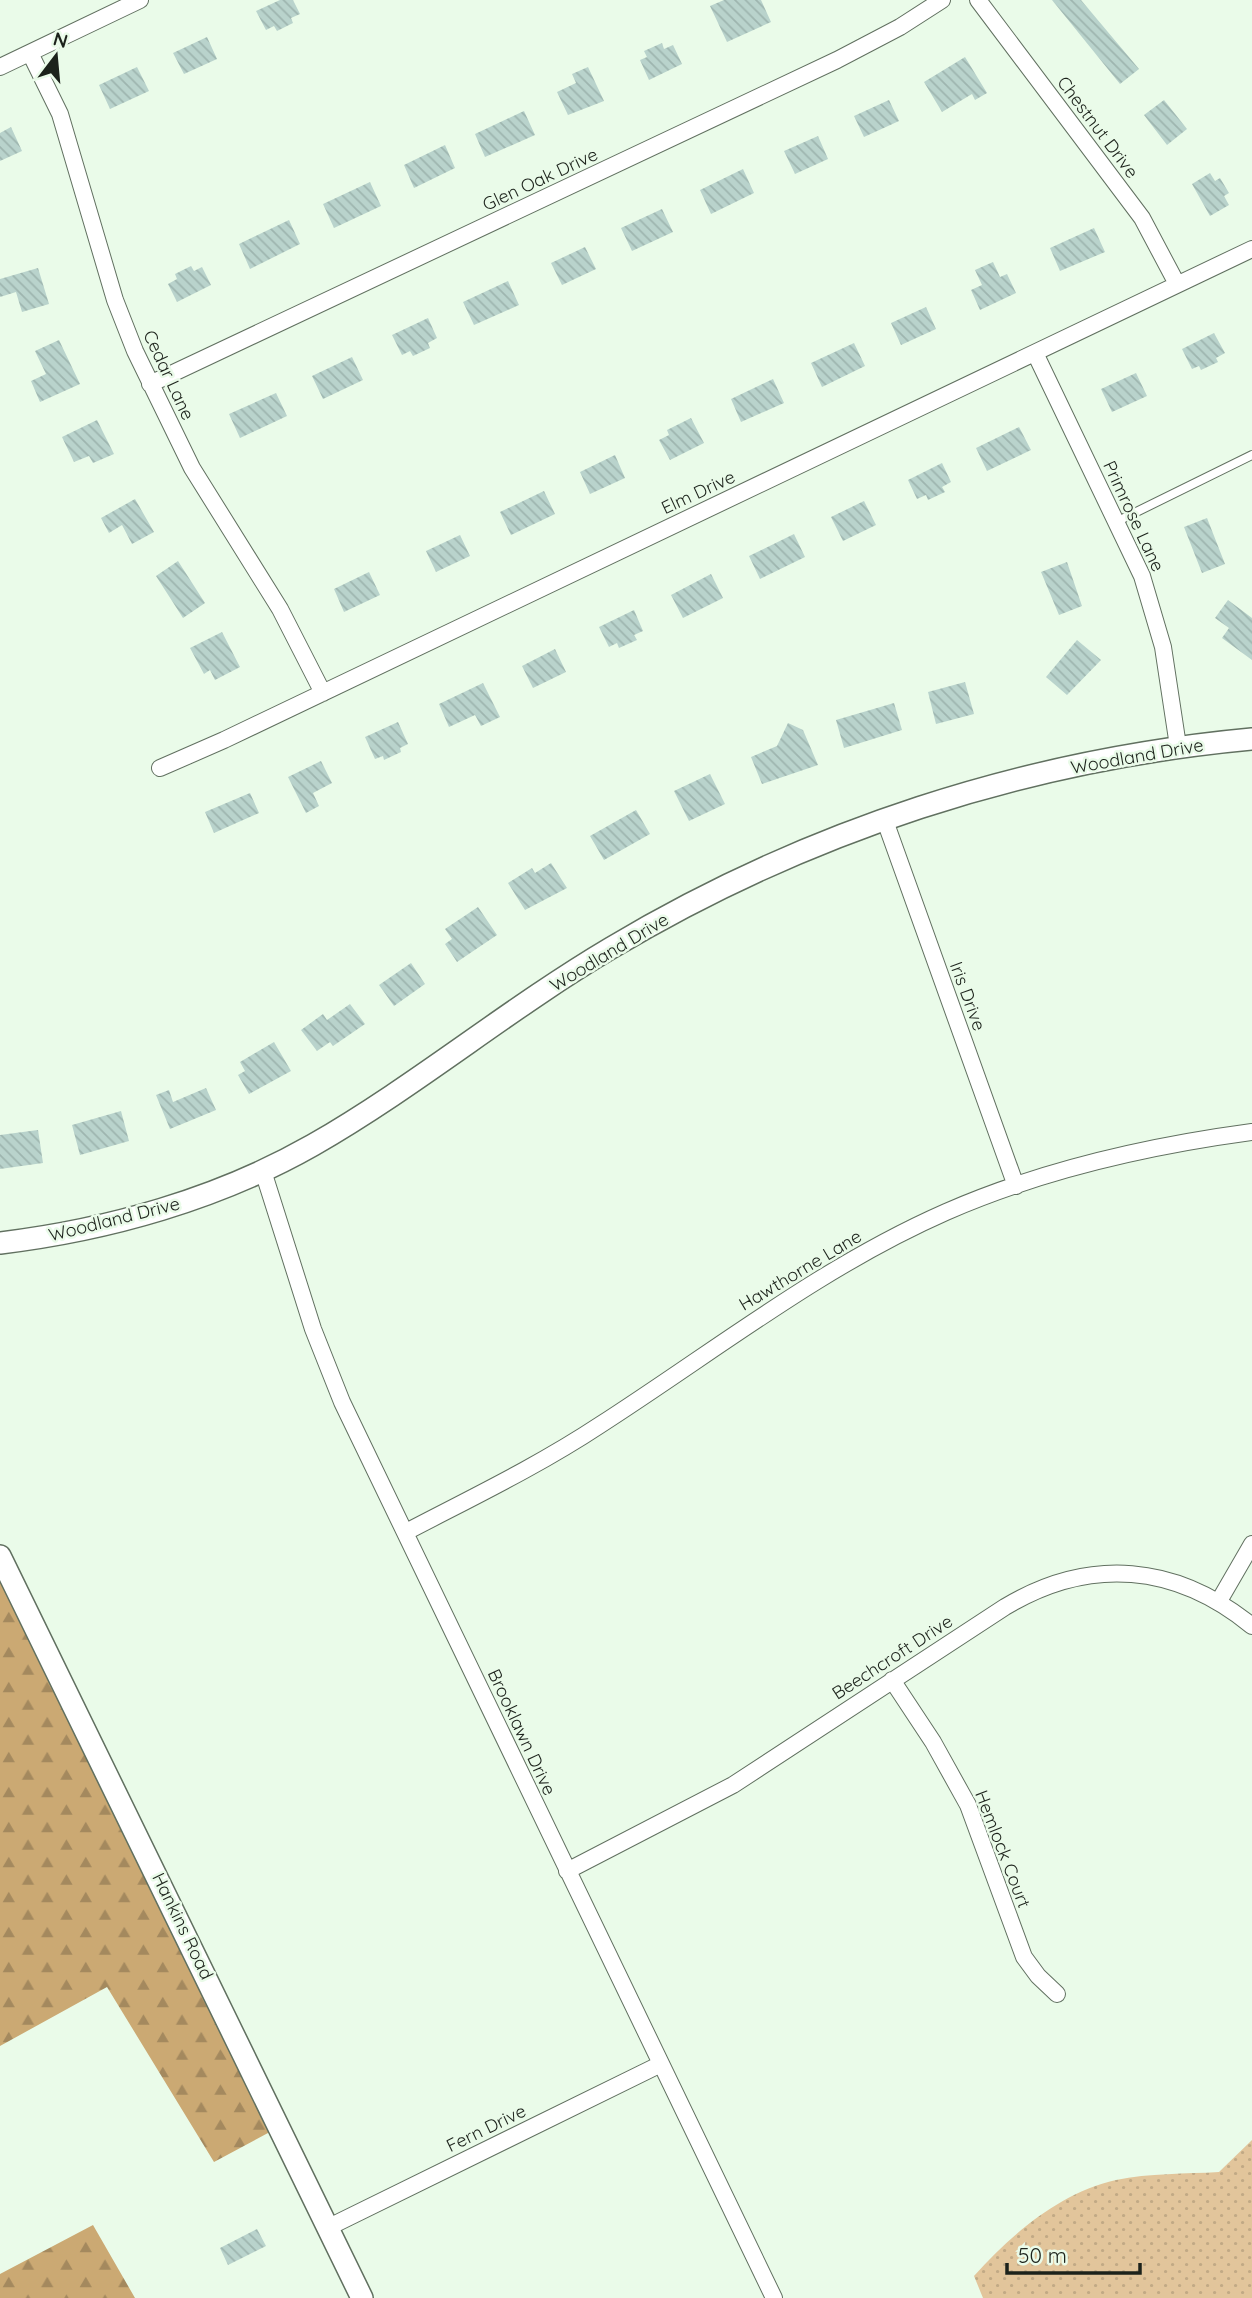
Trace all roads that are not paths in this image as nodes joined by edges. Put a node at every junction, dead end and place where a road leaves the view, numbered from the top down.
1 (140, 0) edge
2 (942, 0) edge
3 (978, 0) edge
4 (30, 52) junction
5 (0, 67) edge
6 (1252, 249) edge
7 (1177, 284) junction
8 (1035, 353) junction
9 (150, 384) junction
10 (1252, 455) edge
11 (1118, 521) junction
12 (323, 692) junction
13 (1252, 739) edge
14 (1178, 746) junction
15 (160, 768) dead end
16 (884, 818) junction
17 (1252, 1132) edge
18 (263, 1171) junction
19 (1016, 1186) junction
20 (0, 1243) edge
21 (406, 1532) junction
22 (1252, 1544) edge
23 (0, 1556) edge
24 (1219, 1601) junction
25 (1252, 1626) edge
26 (892, 1680) junction
27 (567, 1871) junction
28 (1057, 1994) dead end
29 (661, 2064) junction
30 (329, 2227) junction
31 (362, 2298) edge
32 (774, 2298) edge

1 - 4 street
2 - 9 street, Glen Oak Drive
3 - 7 street, Chestnut Drive
4 - 5 street
4 - 9 street, Cedar Lane
6 - 7 street, Elm Drive
7 - 8 street, Elm Drive
8 - 11 street, Primrose Lane
8 - 12 street, Elm Drive
9 - 12 street, Cedar Lane
10 - 11 lane
11 - 14 street, Primrose Lane
12 - 15 street, Elm Drive
13 - 14 street, Woodland Drive
14 - 16 street, Woodland Drive
16 - 18 street, Woodland Drive
16 - 19 street, Iris Drive
17 - 19 street, Hawthorne Lane
18 - 20 street, Woodland Drive
18 - 21 street, Brooklawn Drive
19 - 21 street, Hawthorne Lane
21 - 27 street, Brooklawn Drive
22 - 24 street
23 - 30 street, Hankins Road
24 - 25 street, Beechcroft Drive
24 - 26 street, Beechcroft Drive
26 - 27 street, Beechcroft Drive
26 - 28 street, Hemlock Court
27 - 29 street, Brooklawn Drive
29 - 30 street, Fern Drive
29 - 32 street, Brooklawn Drive
30 - 31 street, Hankins Road

